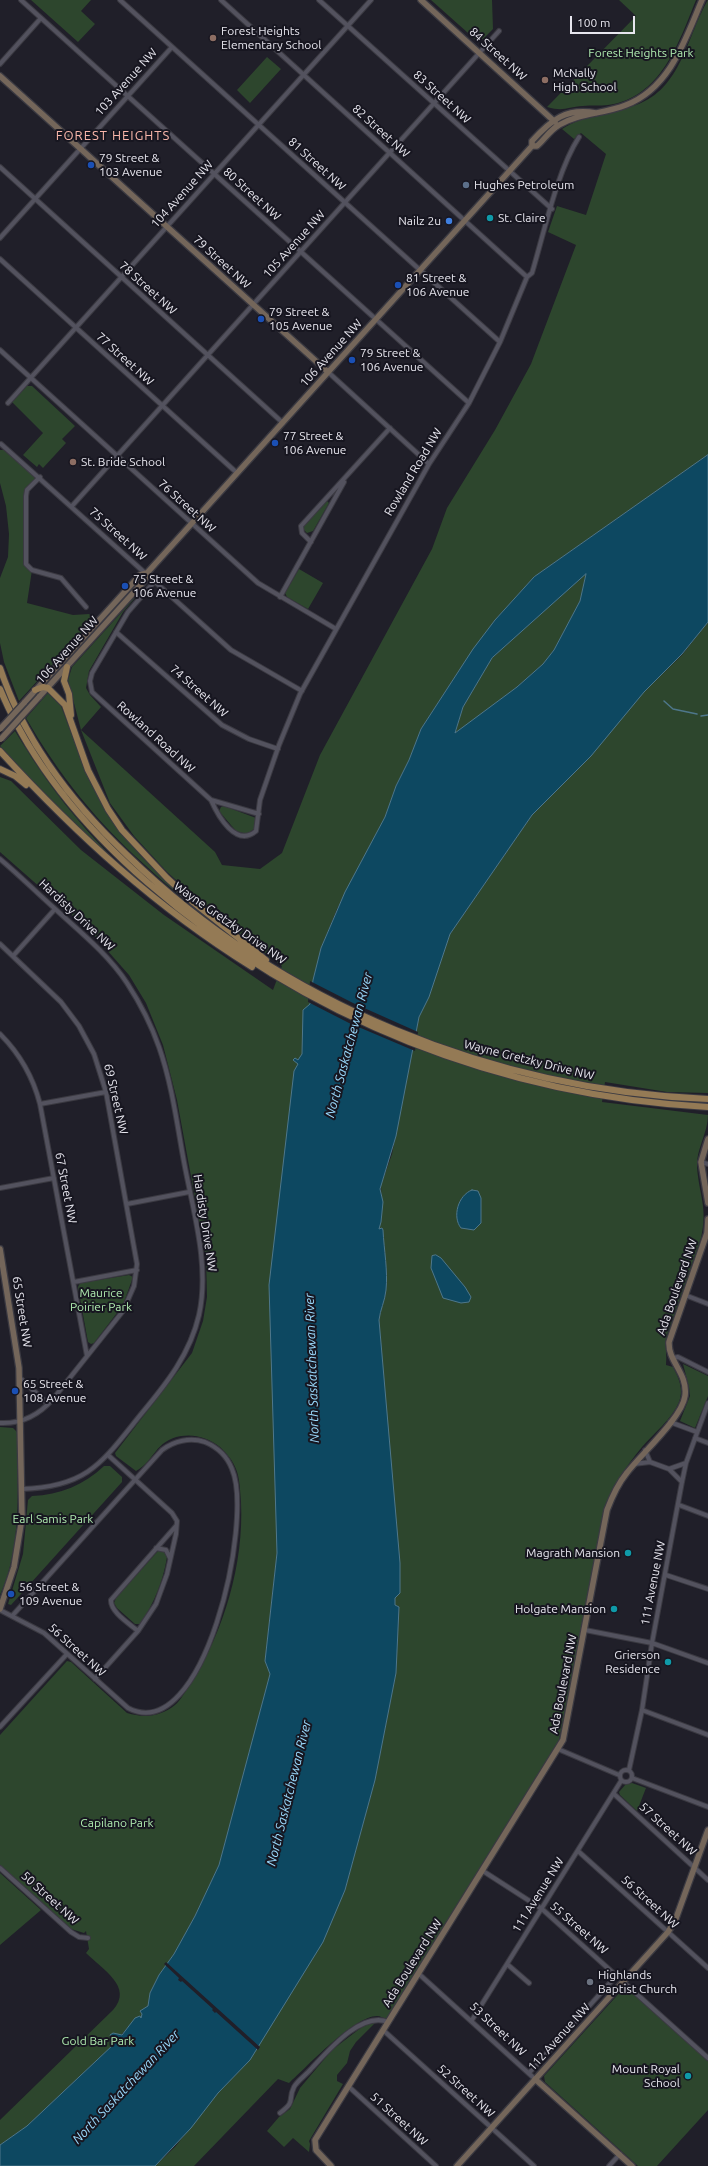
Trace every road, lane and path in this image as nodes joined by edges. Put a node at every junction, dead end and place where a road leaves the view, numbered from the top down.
1 (22, 0) edge
2 (120, 0) edge
3 (220, 0) edge
4 (319, 0) edge
5 (371, 0) edge
6 (421, 0) edge
7 (702, 0) edge
8 (41, 18) junction
9 (348, 26) junction
10 (499, 31) dead end
11 (172, 47) junction
12 (479, 52) junction
13 (0, 64) edge
14 (303, 75) junction
15 (0, 76) edge
16 (128, 96) junction
17 (434, 103) junction
18 (596, 113) junction
19 (553, 120) junction
20 (258, 124) junction
21 (558, 126) junction
22 (579, 137) dead end
23 (532, 146) junction
24 (80, 148) junction
25 (390, 152) junction
26 (0, 167) edge
27 (510, 172) junction
28 (214, 173) junction
29 (35, 198) junction
30 (344, 202) junction
31 (552, 209) junction
32 (465, 220) junction
33 (166, 226) junction
34 (0, 238) edge
35 (300, 251) junction
36 (0, 258) edge
37 (420, 270) junction
38 (121, 277) junction
39 (527, 277) junction
40 (253, 304) junction
41 (376, 319) junction
42 (75, 327) junction
43 (500, 342) junction
44 (0, 350) edge
45 (207, 355) junction
46 (328, 372) junction
47 (30, 377) junction
48 (469, 402) junction
49 (8, 403) dead end
50 (162, 405) junction
51 (283, 423) junction
52 (390, 428) junction
53 (1, 444) dead end
54 (117, 455) junction
55 (429, 464) junction
56 (237, 473) junction
57 (40, 477) junction
58 (347, 477) junction
59 (72, 506) junction
60 (192, 523) junction
61 (311, 542) junction
62 (147, 573) junction
63 (155, 581) junction
64 (280, 597) junction
65 (86, 608) dead end
66 (336, 629) junction
67 (116, 632) junction
68 (67, 667) junction
69 (0, 668) edge
70 (90, 687) joint
71 (48, 688) junction
72 (0, 689) edge
73 (35, 690) junction
74 (302, 691) junction
75 (73, 725) junction
76 (0, 728) edge
77 (0, 739) edge
78 (278, 749) junction
79 (0, 751) edge
80 (0, 769) edge
81 (43, 798) junction
82 (211, 800) junction
83 (259, 814) junction
84 (0, 859) edge
85 (56, 909) junction
86 (0, 944) edge
87 (13, 956) junction
88 (272, 971) junction
89 (0, 1034) edge
90 (457, 1057) junction
91 (106, 1092) junction
92 (708, 1099) edge
93 (40, 1104) junction
94 (708, 1107) edge
95 (708, 1139) edge
96 (701, 1162) junction
97 (708, 1164) edge
98 (54, 1178) junction
99 (0, 1188) edge
100 (189, 1192) junction
101 (708, 1203) edge
102 (127, 1204) junction
103 (708, 1219) edge
104 (707, 1233) edge
105 (0, 1249) edge
106 (137, 1270) junction
107 (74, 1282) junction
108 (685, 1295) junction
109 (708, 1304) edge
110 (88, 1356) junction
111 (673, 1358) junction
112 (708, 1372) edge
113 (20, 1378) junction
114 (708, 1402) edge
115 (48, 1404) junction
116 (21, 1421) junction
117 (670, 1422) junction
118 (0, 1423) edge
119 (697, 1432) junction
120 (695, 1438) junction
121 (708, 1443) edge
122 (645, 1450) junction
123 (108, 1455) junction
124 (650, 1462) junction
125 (686, 1463) junction
126 (634, 1464) junction
127 (669, 1469) junction
128 (135, 1479) junction
129 (682, 1482) junction
130 (22, 1489) junction
131 (679, 1506) junction
132 (708, 1516) edge
133 (177, 1526) junction
134 (156, 1548) junction
135 (170, 1558) junction
136 (666, 1575) junction
137 (708, 1589) edge
138 (0, 1610) edge
139 (12, 1616) junction
140 (585, 1630) junction
141 (138, 1631) junction
142 (652, 1643) junction
143 (67, 1654) junction
144 (708, 1663) edge
145 (95, 1679) junction
146 (642, 1710) junction
147 (0, 1727) edge
148 (708, 1735) edge
149 (558, 1749) junction
150 (630, 1770) junction
151 (619, 1775) junction
152 (632, 1778) junction
153 (621, 1781) junction
154 (614, 1794) junction
155 (708, 1808) edge
156 (708, 1830) edge
157 (578, 1850) junction
158 (694, 1867) junction
159 (0, 1868) edge
160 (483, 1871) junction
161 (708, 1880) edge
162 (542, 1908) junction
163 (668, 1932) junction
164 (88, 1938) dead end
165 (507, 1964) junction
166 (708, 1968) edge
167 (419, 1974) junction
168 (617, 1975) junction
169 (624, 1981) junction
170 (529, 1983) dead end
171 (472, 2020) junction
172 (388, 2022) junction
173 (383, 2030) junction
174 (707, 2056) edge
175 (529, 2073) junction
176 (535, 2079) junction
177 (348, 2086) junction
178 (280, 2113) dead end
179 (491, 2128) junction
180 (620, 2154) junction
181 (327, 2165) edge
182 (436, 2166) edge
183 (457, 2166) edge
184 (534, 2166) edge
185 (609, 2166) edge
186 (632, 2166) edge

1 - 8 street, 80 Street NW
2 - 11 street, 81 Street NW
3 - 14 street, 82 Street NW
4 - 9 street, 83 Street NW
5 - 9 street, 104 Avenue NW
6 - 12 street, 84 Street NW
7 - 18 street
8 - 13 street
8 - 16 street, 80 Street NW
9 - 14 street, 104 Avenue NW
9 - 17 street, 83 Street NW
10 - 12 street, 105 Avenue NW
11 - 16 street, 103 Avenue NW
11 - 20 street, 81 Street NW
12 - 17 street, 105 Avenue NW
12 - 19 street, 84 Street NW
14 - 20 street, 104 Avenue NW
14 - 25 street, 82 Street NW
15 - 24 street, 79 Street NW
16 - 24 street, 103 Avenue NW
16 - 28 street, 80 Street NW
17 - 25 street, 105 Avenue NW
17 - 27 street, 83 Street NW
18 - 19 street
18 - 21 street
19 - 21 street, 84 Street NW
19 - 23 street, 106 Avenue NW
20 - 28 street, 104 Avenue NW
20 - 30 street, 81 Street NW
21 - 23 street, 106 Avenue NW
22 - 31 street, Rowland Road NW
23 - 27 street, 106 Avenue NW
24 - 29 street, 103 Avenue NW
24 - 33 street, 79 Street NW
25 - 30 street, 105 Avenue NW
25 - 32 street, 82 Street NW
26 - 29 street, 78 Street NW
27 - 31 street, 83 Street NW
27 - 32 street, 106 Avenue NW
28 - 33 street, 104 Avenue NW
28 - 35 street, 80 Street NW
29 - 34 street, 103 Avenue NW
29 - 38 street, 78 Street NW
30 - 35 street, 105 Avenue NW
30 - 37 street, 81 Street NW
31 - 39 street, Rowland Road NW
32 - 37 street, 106 Avenue NW
32 - 39 street, 82 Street NW
33 - 38 street, 104 Avenue NW
33 - 40 street, 79 Street NW
35 - 40 street, 105 Avenue NW
35 - 41 street, 80 Street NW
36 - 42 street, 77 Street NW
37 - 41 street, 106 Avenue NW
37 - 43 street, 81 Street NW
38 - 42 street, 104 Avenue NW
38 - 45 street, 78 Street NW
39 - 43 street, Rowland Road NW
40 - 45 street, 105 Avenue NW
40 - 46 street, 79 Street NW
41 - 46 street, 106 Avenue NW
41 - 48 street, 80 Street NW
42 - 47 street, 104 Avenue NW
42 - 50 street, 77 Street NW
43 - 48 street, Rowland Road NW
44 - 47 street, 76 Street NW
45 - 50 street, 105 Avenue NW
45 - 51 street, 78 Street NW
46 - 51 street, 106 Avenue NW
46 - 52 street, 79 Street NW
47 - 49 street, 104 Avenue NW
47 - 54 street, 76 Street NW
48 - 55 street, Rowland Road NW
50 - 54 street, 105 Avenue NW
50 - 56 street, 77 Street NW
51 - 56 street, 106 Avenue NW
52 - 55 street, 79 Street NW
52 - 58 street
53 - 57 street, 75 Street NW
54 - 59 street, 105 Avenue NW
54 - 60 street, 76 Street NW
55 - 66 street, Rowland Road NW
56 - 60 street, 106 Avenue NW
57 - 59 street, 75 Street NW
57 - 65 street
58 - 61 street
58 - 61 street
59 - 62 street, 75 Street NW
60 - 62 street, 106 Avenue NW
60 - 64 street, 76 Street NW
61 - 64 street
62 - 63 street, 75 Street NW
62 - 68 street, 106 Avenue NW
62 - 73 street, 106 Avenue NW
63 - 67 street, 106 Avenue NW
63 - 74 street, 75 Street NW
64 - 66 street, 76 Street NW
66 - 74 street, Rowland Road NW
67 - 70 street, 106 Avenue NW
67 - 78 street, 74 Street NW
68 - 71 street, 106 Avenue NW
68 - 75 main road
69 - 88 main road, Wayne Gretzky Drive NW
70 - 82 street, Rowland Road NW
71 - 73 main road
71 - 75 main road
71 - 77 street, 106 Avenue NW, bridge
72 - 88 main road, Wayne Gretzky Drive NW
73 - 76 street, 106 Avenue NW, bridge
74 - 78 street, Rowland Road NW
75 - 88 main road
78 - 83 street, Rowland Road NW
79 - 81 main road
80 - 81 main road
81 - 88 main road
82 - 83 street, Rowland Road NW
82 - 83 street, Rowland Road NW
84 - 85 street, Hardisty Drive NW
85 - 87 street
85 - 100 street, Hardisty Drive NW
86 - 87 street, 69 Street NW
87 - 91 street, 69 Street NW
88 - 90 main road, Wayne Gretzky Drive NW
88 - 90 main road, Wayne Gretzky Drive NW
89 - 93 street, 67 Street NW
90 - 92 main road, Wayne Gretzky Drive NW
90 - 94 main road, Wayne Gretzky Drive NW
91 - 93 street
91 - 102 street, 69 Street NW
93 - 98 street, 67 Street NW
95 - 96 street
96 - 97 street
96 - 101 street
98 - 99 street
98 - 107 street, 67 Street NW
100 - 102 street
100 - 123 street, Hardisty Drive NW
102 - 106 street, 69 Street NW
103 - 104 street, Ada Boulevard NW
104 - 108 street, Ada Boulevard NW
105 - 113 street, 65 Street NW
106 - 107 street
106 - 110 street
107 - 110 street, 67 Street NW
108 - 109 street
108 - 111 street, Ada Boulevard NW
110 - 115 street
111 - 112 street
111 - 117 street, Ada Boulevard NW
113 - 115 street
113 - 116 street, 65 Street NW
114 - 119 street, 111 Avenue NW
115 - 116 street
116 - 118 street
116 - 130 street, 65 Street NW
117 - 119 street
117 - 122 street, Ada Boulevard NW
119 - 120 street, 111 Avenue NW
120 - 121 street
120 - 125 street, 111 Avenue NW
122 - 124 street
122 - 126 street, Ada Boulevard NW
123 - 128 street
123 - 130 street, Hardisty Drive NW
124 - 126 street
124 - 127 street
125 - 127 street
125 - 129 street, 111 Avenue NW
126 - 140 street, Ada Boulevard NW
127 - 129 street
128 - 133 street
128 - 139 street
128 - 145 street, 56 Street NW
129 - 131 street, 111 Avenue NW
130 - 138 street
131 - 132 street
131 - 136 street, 111 Avenue NW
133 - 134 street
133 - 135 street
134 - 135 street
134 - 141 street
135 - 141 street
136 - 137 street
136 - 142 street, 111 Avenue NW
138 - 139 street, 56 Street NW
139 - 143 street, 56 Street NW
140 - 142 street
140 - 149 street, Ada Boulevard NW
141 - 145 street
142 - 144 street
142 - 146 street, 111 Avenue NW
143 - 145 street, 56 Street NW
143 - 147 street
146 - 148 street
146 - 150 street, 111 Avenue NW
149 - 151 street
149 - 160 street, Ada Boulevard NW
150 - 151 street
150 - 152 street
151 - 153 street
152 - 153 street
152 - 155 street
153 - 154 street, 111 Avenue NW
154 - 157 street, 111 Avenue NW
154 - 158 street, 57 Street NW
156 - 158 street, 112 Avenue NW
157 - 162 street, 111 Avenue NW
157 - 163 street, 56 Street NW
158 - 161 street, 57 Street NW
158 - 163 street, 112 Avenue NW
159 - 164 street, 50 Street NW
160 - 162 street, 55 Street NW
160 - 167 street, Ada Boulevard NW
162 - 165 street, 111 Avenue NW
162 - 168 street, 55 Street NW
163 - 166 street, 56 Street NW
163 - 169 street, 112 Avenue NW
165 - 170 street
165 - 171 street, 111 Avenue NW
167 - 171 street, 53 Street NW
167 - 172 street, Ada Boulevard NW
168 - 169 street, 55 Street NW
168 - 175 street, 112 Avenue NW
169 - 174 street, 55 Street NW
169 - 176 street, 112 Avenue NW
171 - 175 street, 53 Street NW
172 - 173 street, Ada Boulevard NW
172 - 178 street
173 - 177 street, Ada Boulevard NW
173 - 179 street, 52 Street NW
175 - 176 street, 53 Street NW
176 - 179 street, 112 Avenue NW
176 - 180 street, 53 Street NW
177 - 181 street, Ada Boulevard NW
177 - 182 street, 51 Street NW
179 - 183 street, 112 Avenue NW
179 - 184 street, 52 Street NW
180 - 185 street
180 - 186 street, 53 Street NW

